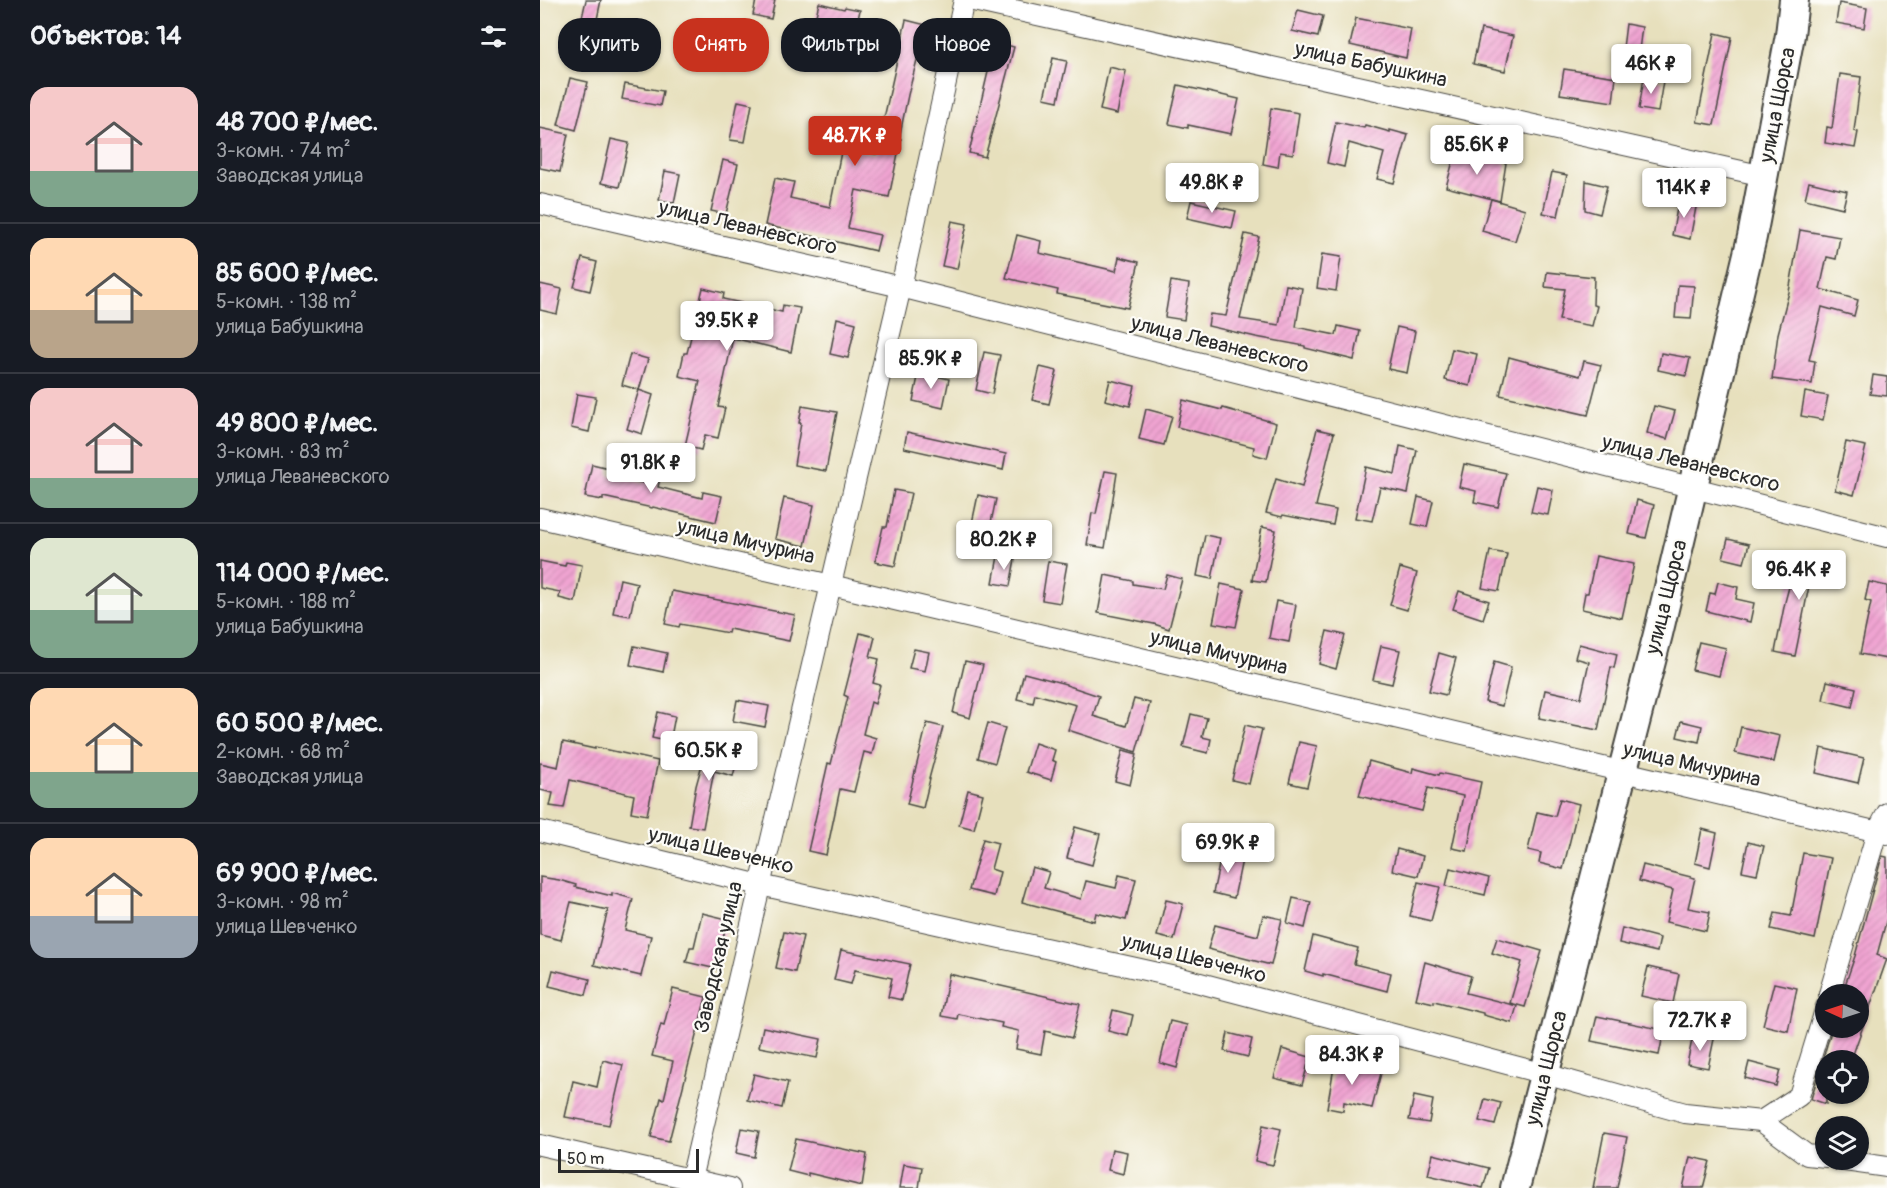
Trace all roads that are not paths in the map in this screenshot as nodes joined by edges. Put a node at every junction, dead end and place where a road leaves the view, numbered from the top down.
1 (964, 0) edge
2 (969, 0) edge
3 (1794, 0) edge
4 (1764, 176) junction
5 (540, 204) edge
6 (901, 287) junction
7 (1692, 488) junction
8 (540, 518) edge
9 (1887, 537) edge
10 (831, 585) junction
11 (1622, 772) junction
12 (1887, 813) edge
13 (540, 831) edge
14 (1882, 833) edge
15 (760, 885) junction
16 (1832, 984) edge
17 (1817, 1038) edge
18 (1545, 1074) junction
19 (1761, 1120) junction
20 (540, 1145) edge
21 (1815, 1156) edge
22 (1869, 1164) edge
23 (1887, 1167) edge
24 (690, 1184) edge
25 (729, 1188) edge
26 (1515, 1188) edge

1 - 6 street, Заводская улица
2 - 4 street, улица Бабушкина
3 - 4 main road, улица Щорса
4 - 7 main road, улица Щорса
5 - 6 street, улица Леваневского
6 - 7 street, улица Леваневского
6 - 10 street, Заводская улица
7 - 9 street, улица Леваневского
7 - 11 main road, улица Щорса
8 - 10 street, улица Мичурина
10 - 11 street, улица Мичурина
10 - 15 street, Заводская улица
11 - 14 street, улица Мичурина
11 - 18 main road, улица Щорса
12 - 14 street
13 - 15 street, улица Шевченко
14 - 16 street
15 - 18 street, улица Шевченко
15 - 24 street, Заводская улица
17 - 19 street
18 - 19 street, улица Шевченко
18 - 26 main road, улица Щорса
19 - 21 street
20 - 24 street
22 - 23 street
24 - 25 street

